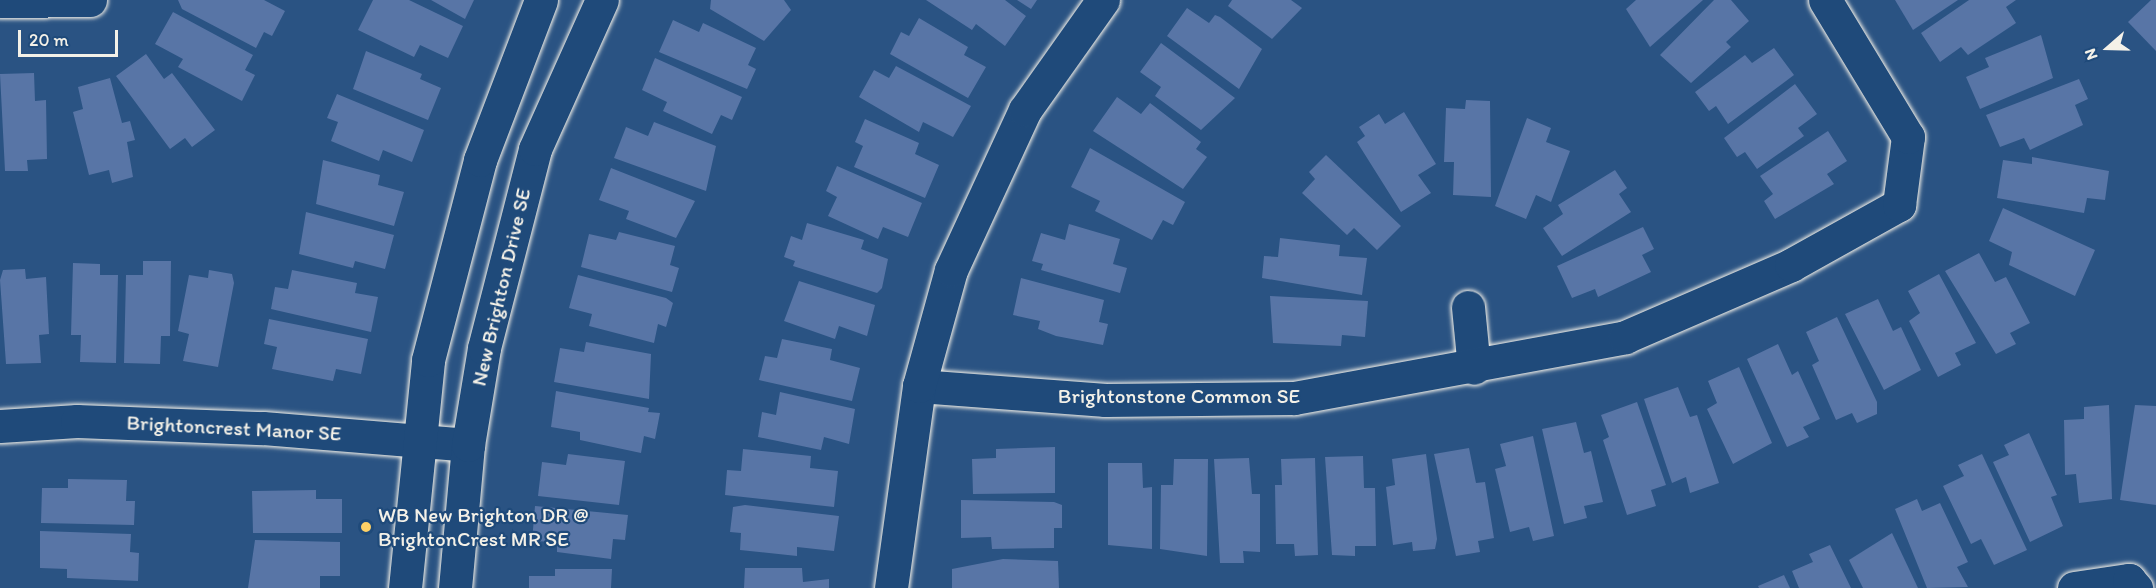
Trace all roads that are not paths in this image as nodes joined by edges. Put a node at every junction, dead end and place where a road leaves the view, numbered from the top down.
1 (90, 0) edge
2 (541, 0) edge
3 (602, 0) edge
4 (1103, 0) edge
5 (1825, 0) edge
6 (0, 1) edge
7 (1468, 307) dead end
8 (1474, 368) junction
9 (919, 386) junction
10 (0, 426) edge
11 (418, 438) junction
12 (468, 445) junction
13 (405, 588) edge
14 (455, 588) edge
15 (891, 588) edge
16 (2074, 588) edge
17 (2136, 588) edge

1 - 6 street
2 - 11 street
3 - 12 street, New Brighton Drive SE
4 - 9 street
5 - 8 street, Brightonstone Common SE
7 - 8 street
8 - 9 street, Brightonstone Common SE
9 - 15 street
10 - 11 street, Brightoncrest Manor SE
11 - 12 street, Brightoncrest Manor SE
11 - 13 street
12 - 14 street, New Brighton Drive SE
16 - 17 street

